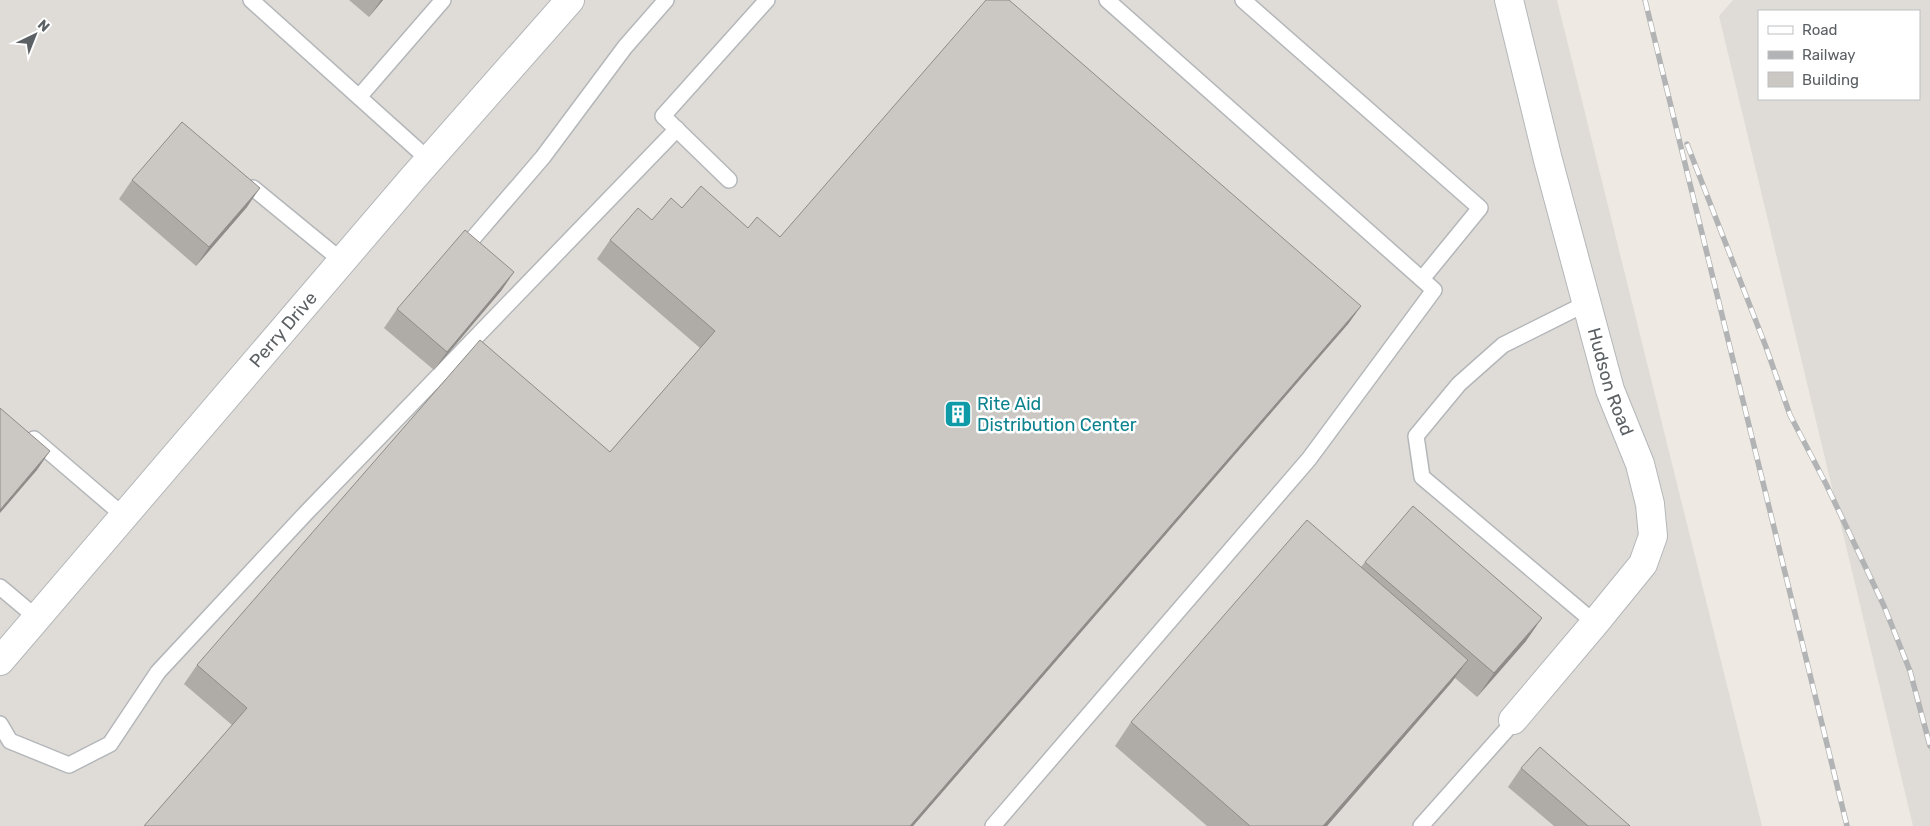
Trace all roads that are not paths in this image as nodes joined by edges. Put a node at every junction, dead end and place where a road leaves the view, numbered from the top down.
1 (251, 0) edge
2 (443, 0) edge
3 (570, 0) edge
4 (666, 0) edge
5 (767, 0) edge
6 (1107, 0) edge
7 (1243, 0) edge
8 (1509, 0) edge
9 (359, 97) junction
10 (677, 129) junction
11 (429, 160) junction
12 (729, 180) dead end
13 (253, 188) edge
14 (469, 243) edge
15 (342, 261) junction
16 (1422, 280) junction
17 (1587, 303) junction
18 (22, 429) edge
19 (124, 516) junction
20 (0, 587) edge
21 (37, 618) junction
22 (1595, 623) junction
23 (0, 661) edge
24 (1513, 720) joint
25 (0, 724) edge
26 (993, 826) edge
27 (1421, 826) edge

1 - 9 lane
2 - 9 lane
3 - 11 street, Perry Drive
4 - 14 lane
5 - 10 lane
6 - 16 lane
7 - 16 lane
8 - 17 street, Hudson Road
9 - 11 lane
10 - 12 lane
10 - 25 lane
11 - 15 street, Perry Drive
13 - 15 lane
15 - 19 street, Perry Drive
16 - 26 lane
17 - 22 street, Hudson Road
17 - 22 lane
18 - 19 lane
19 - 21 street, Perry Drive
20 - 21 lane
21 - 23 street, Perry Drive
22 - 24 street, Hudson Road
24 - 27 lane

